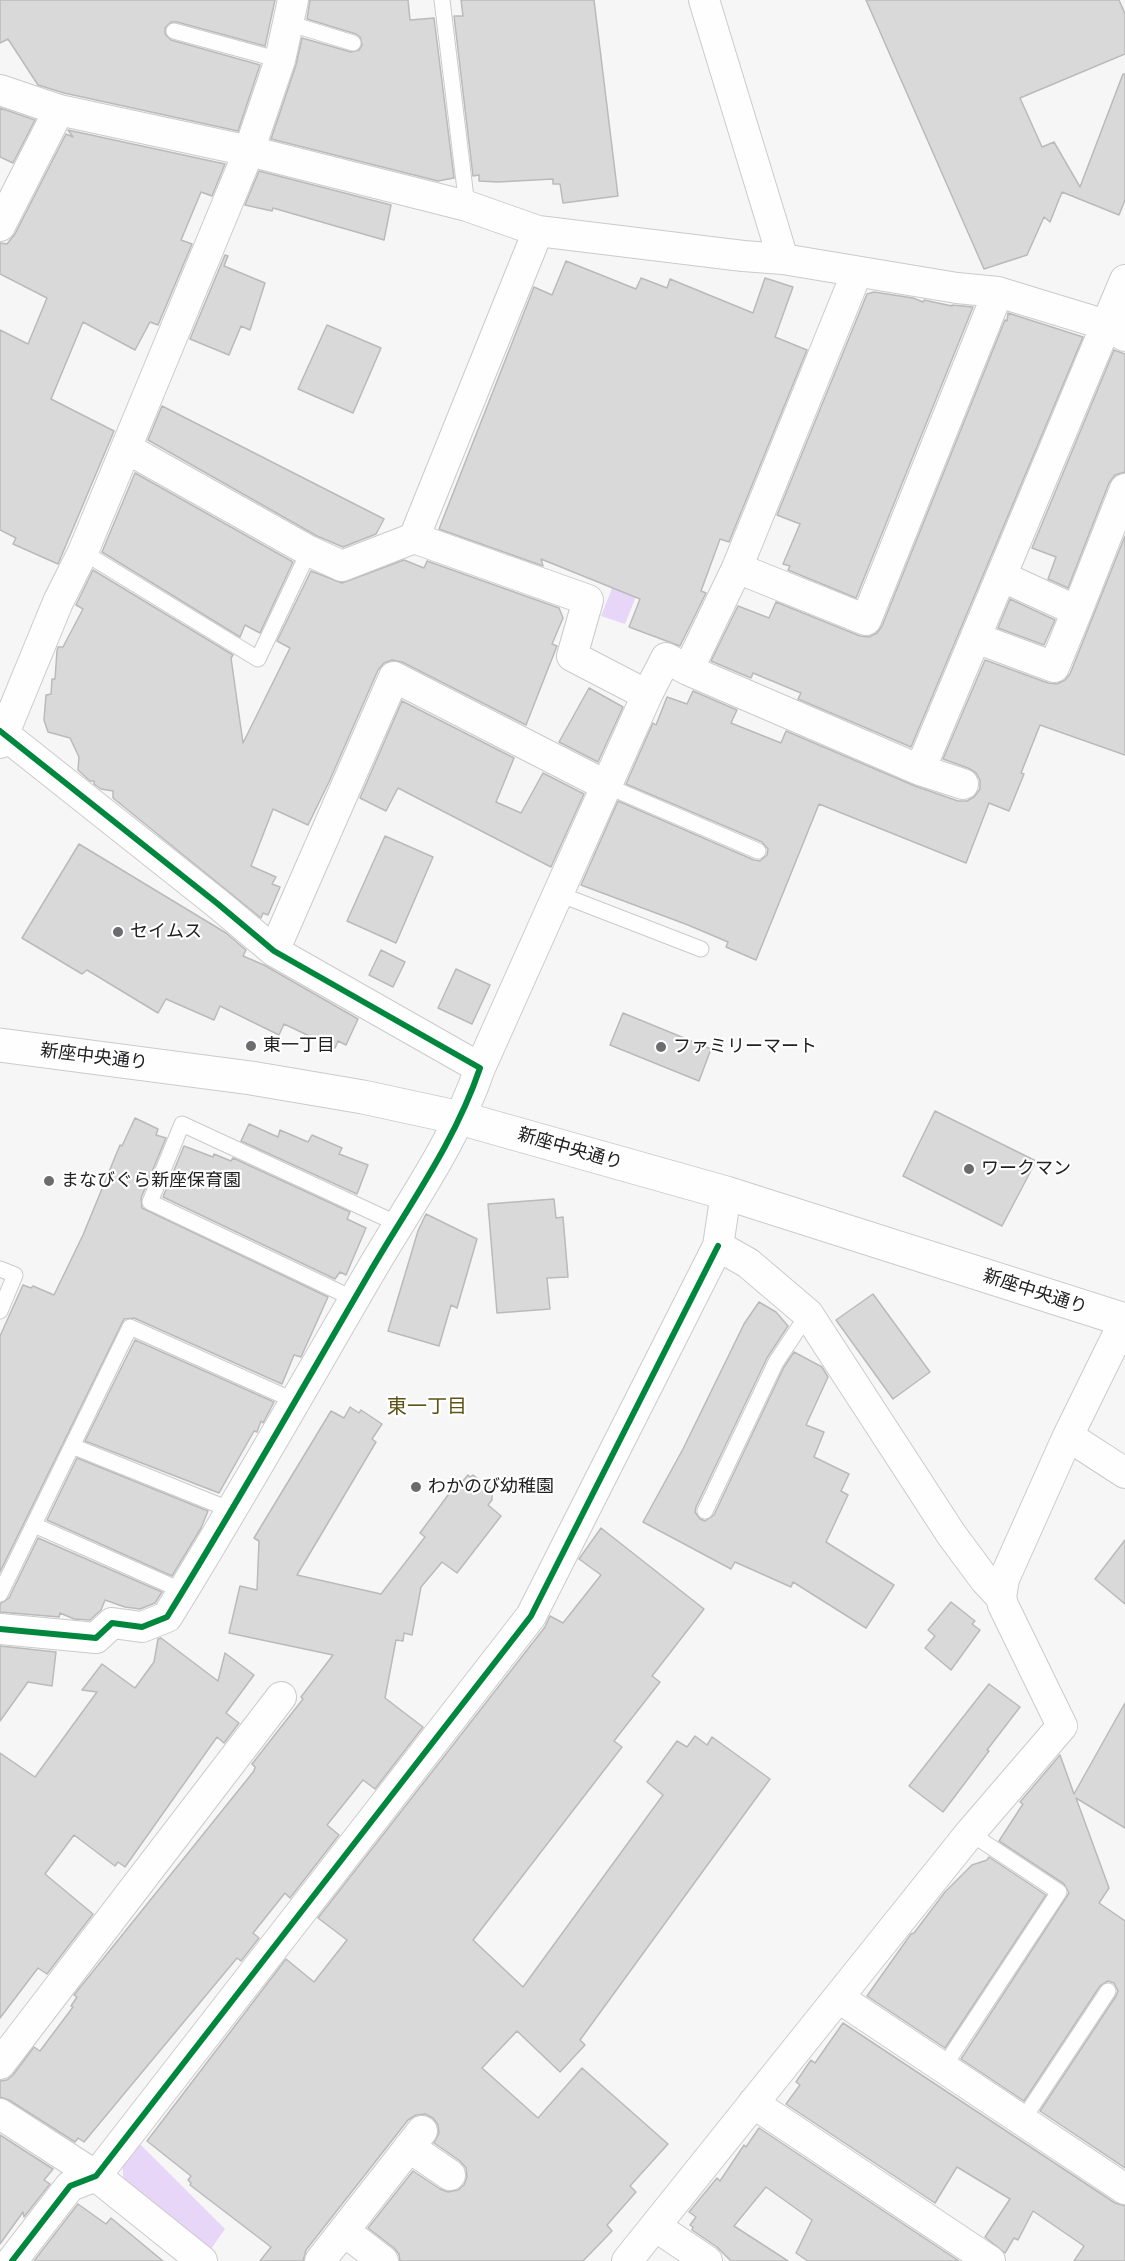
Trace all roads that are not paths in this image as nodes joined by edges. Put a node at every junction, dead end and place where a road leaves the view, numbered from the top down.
1 (442, 0) edge
2 (704, 0) edge
3 (290, 11) edge
4 (174, 31) dead end
5 (353, 43) dead end
6 (280, 60) junction
7 (0, 90) edge
8 (59, 110) junction
9 (249, 151) junction
10 (466, 206) junction
11 (0, 226) edge
12 (538, 231) junction
13 (783, 259) junction
14 (856, 272) junction
15 (1125, 280) edge
16 (998, 292) junction
17 (1116, 331) edge
18 (126, 448) junction
19 (1125, 489) edge
20 (414, 538) junction
21 (309, 551) junction
22 (83, 552) junction
23 (737, 568) junction
24 (1001, 576) junction
25 (1077, 611) junction
26 (976, 638) junction
27 (688, 670) junction
28 (647, 695) junction
29 (1, 736) edge
30 (920, 770) junction
31 (963, 784) dead end
32 (607, 786) junction
33 (758, 851) dead end
34 (559, 894) junction
35 (701, 949) dead end
36 (274, 951) junction
37 (0, 1045) edge
38 (480, 1068) junction
39 (460, 1118) junction
40 (726, 1193) junction
41 (398, 1224) junction
42 (718, 1246) junction
43 (0, 1269) edge
44 (354, 1299) junction
45 (0, 1311) edge
46 (808, 1314) junction
47 (1125, 1320) edge
48 (295, 1401) junction
49 (1068, 1436) junction
50 (72, 1446) junction
51 (1125, 1473) edge
52 (231, 1510) junction
53 (705, 1511) dead end
54 (34, 1525) junction
55 (183, 1591) junction
56 (0, 1594) edge
57 (1001, 1597) junction
58 (0, 1629) edge
59 (281, 1697) dead end
60 (970, 1833) junction
61 (1108, 1991) dead end
62 (839, 1998) junction
63 (0, 2064) edge
64 (943, 2068) junction
65 (753, 2103) junction
66 (0, 2114) edge
67 (1022, 2121) junction
68 (450, 2175) dead end
69 (96, 2176) junction
70 (1125, 2189) edge
71 (655, 2226) junction
72 (344, 2231) junction
73 (200, 2260) edge
74 (12, 2261) edge
75 (320, 2261) edge
76 (383, 2261) edge
77 (627, 2261) edge
78 (707, 2261) edge
79 (990, 2261) edge

1 - 10 lane
2 - 13 street
3 - 5 lane
3 - 6 street
4 - 6 lane
6 - 9 street
7 - 8 street
8 - 9 street
8 - 11 street
9 - 10 street
9 - 18 street
10 - 12 street
12 - 13 street
12 - 20 street
13 - 14 street
14 - 16 street
14 - 23 street
15 - 17 street
16 - 17 street
16 - 23 street
17 - 24 street
18 - 21 street
18 - 22 street
19 - 25 street
20 - 21 street
20 - 28 street
21 - 22 lane
22 - 29 street
23 - 27 street
24 - 25 street
24 - 26 street
25 - 26 street
26 - 30 street
27 - 28 street
27 - 30 street
28 - 32 street
29 - 36 street
30 - 31 street
32 - 33 lane
32 - 34 street
32 - 36 street
34 - 35 lane
34 - 38 street
36 - 38 street
37 - 39 street, 新座中央通り
38 - 39 street
39 - 40 street, 新座中央通り
39 - 41 street
40 - 42 street
40 - 47 street, 新座中央通り
41 - 44 street
41 - 44 lane
42 - 46 street
42 - 69 street
43 - 45 lane
44 - 48 street
46 - 53 lane
46 - 57 street
47 - 49 street
48 - 50 lane
48 - 52 street
49 - 51 street
49 - 57 street
50 - 52 lane
50 - 54 lane
52 - 55 street
54 - 55 lane
54 - 56 lane
55 - 58 street
57 - 60 street
59 - 63 street
60 - 62 street
60 - 64 lane
61 - 67 lane
62 - 64 street
62 - 65 street
64 - 67 street
65 - 71 street
65 - 79 street
66 - 69 street
67 - 70 street
68 - 72 street
69 - 73 street
69 - 74 street
71 - 77 street
71 - 78 street
72 - 75 street
72 - 76 street

